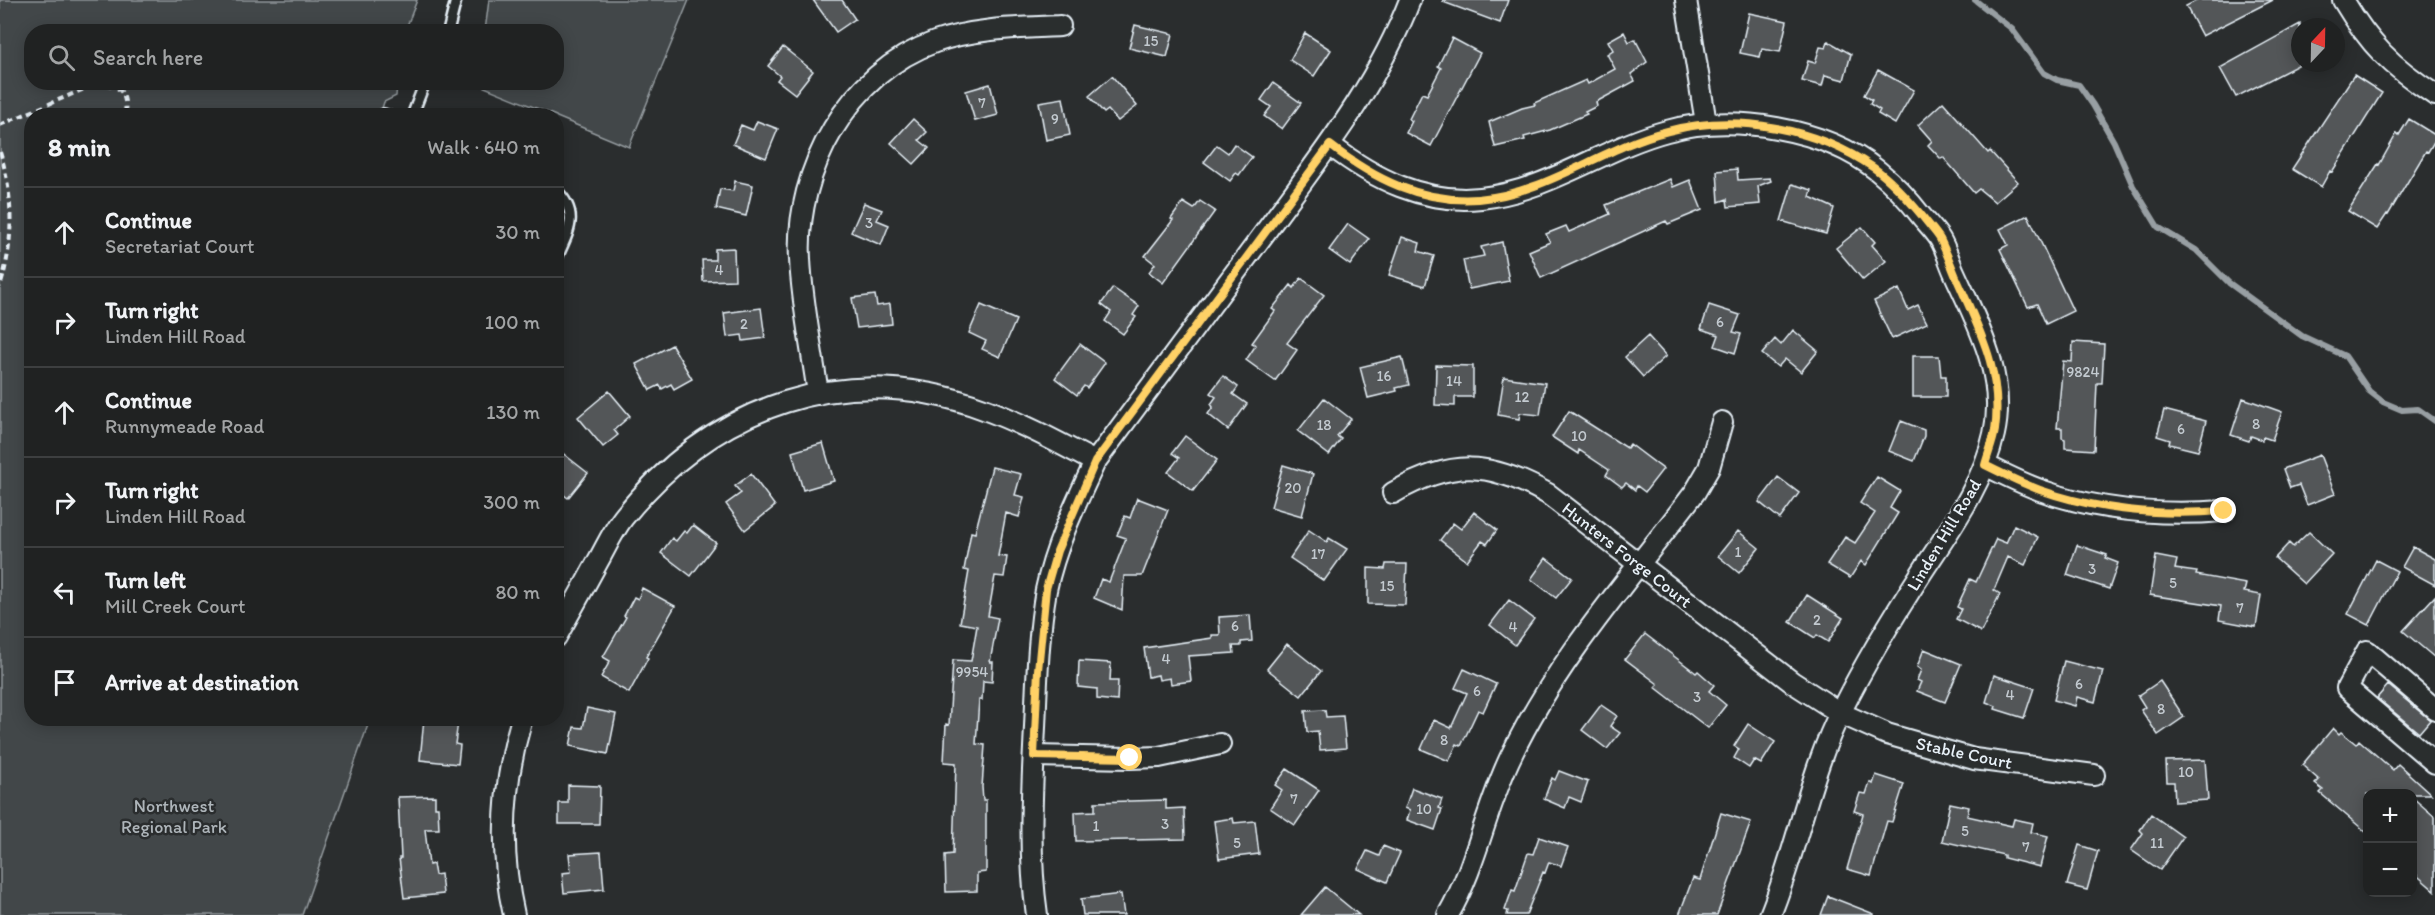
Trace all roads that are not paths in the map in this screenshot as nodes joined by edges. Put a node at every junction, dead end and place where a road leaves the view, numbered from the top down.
1 (456, 0) edge
2 (1410, 0) edge
3 (1686, 0) edge
4 (2343, 0) edge
5 (450, 24) edge
6 (1060, 26) dead end
7 (422, 90) edge
8 (2435, 95) edge
9 (415, 108) edge
10 (1706, 123) junction
11 (1330, 145) junction
12 (564, 197) edge
13 (564, 242) edge
14 (818, 394) junction
15 (1722, 422) dead end
16 (1095, 462) junction
17 (1985, 465) junction
18 (1393, 493) dead end
19 (2224, 511) dead end
20 (1640, 565) junction
21 (564, 623) edge
22 (2435, 709) edge
23 (1840, 713) junction
24 (520, 726) edge
25 (1220, 744) dead end
26 (1034, 756) junction
27 (2435, 763) edge
28 (2094, 775) dead end
29 (514, 915) edge
30 (1037, 915) edge
31 (1448, 915) edge
32 (1770, 915) edge

1 - 5 lane
2 - 11 street
3 - 10 street
4 - 8 street
6 - 14 street
7 - 9 lane
10 - 11 street, Linden Hill Road
10 - 17 street, Linden Hill Road
11 - 16 street
12 - 13 lane
14 - 16 street
14 - 21 street
15 - 20 street
16 - 26 street
17 - 19 street
17 - 23 street, Linden Hill Road
18 - 20 street, Hunters Forge Court
20 - 23 street, Hunters Forge Court
20 - 31 street
22 - 27 street
23 - 28 street, Stable Court
23 - 32 street, Linden Hill Road
24 - 29 street
25 - 26 street
26 - 30 street

